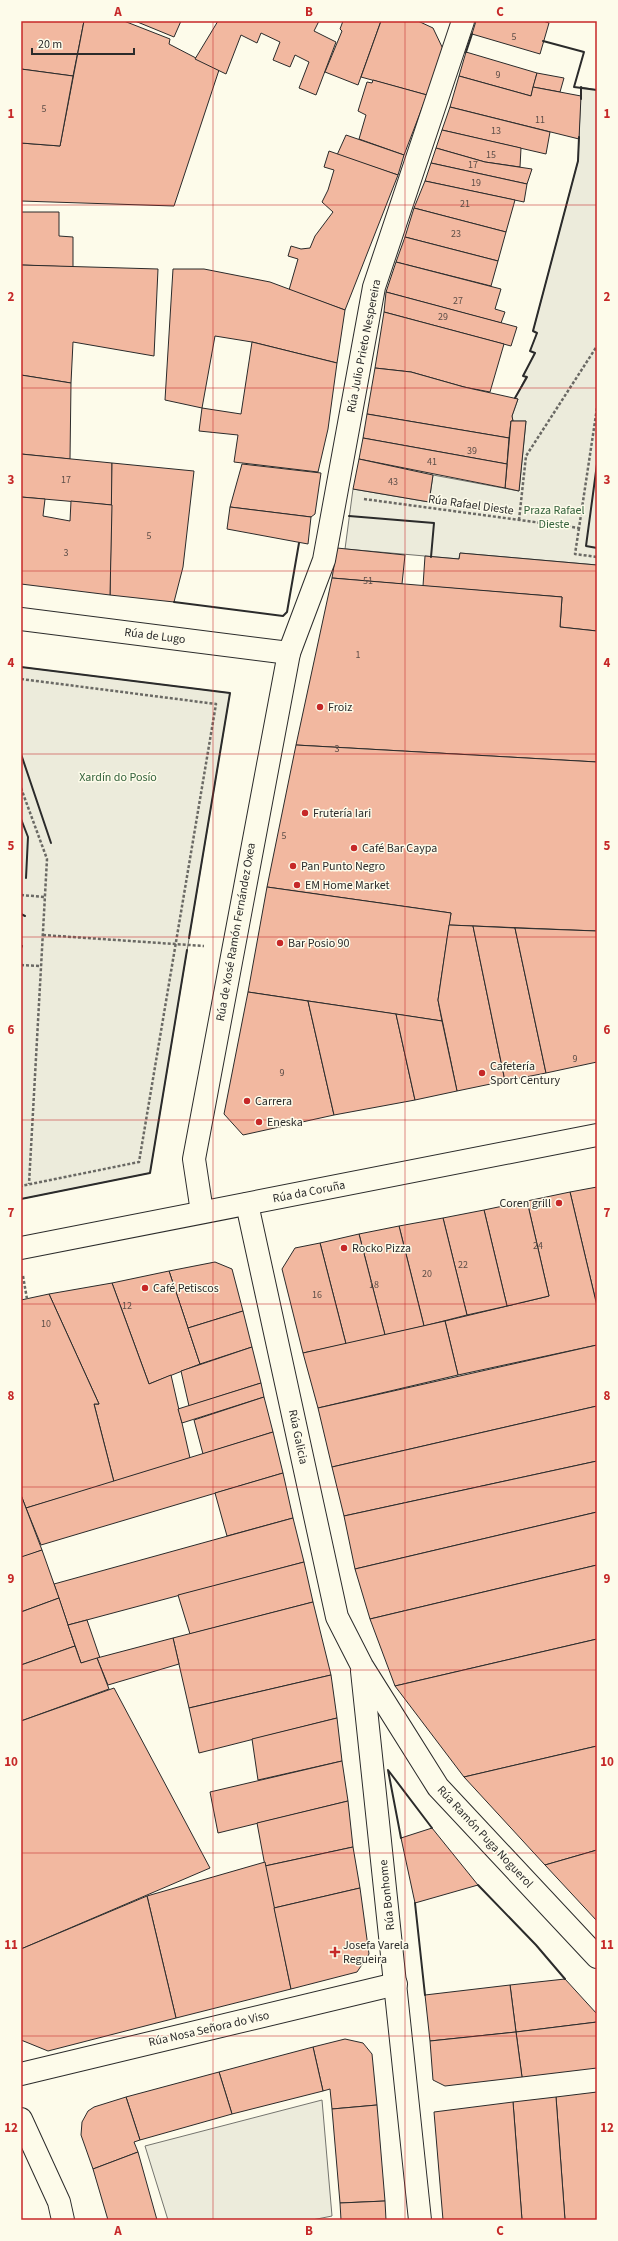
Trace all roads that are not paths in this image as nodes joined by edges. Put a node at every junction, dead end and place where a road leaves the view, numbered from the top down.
1 (460, 22) edge
2 (21, 619) edge
3 (289, 653) junction
4 (597, 1136) edge
5 (247, 1204) junction
6 (202, 1212) junction
7 (21, 1248) edge
8 (362, 1666) junction
9 (597, 1957) edge
10 (396, 1984) junction
11 (21, 2074) edge
12 (21, 2119) edge
13 (63, 2220) edge
14 (420, 2220) edge

1 - 3 street, Rúa Julio Prieto Nespereira
2 - 3 street, Rúa de Lugo
3 - 6 street, Rúa de Xosé Ramón Fernández Oxea
4 - 5 street, Rúa da Coruña
5 - 6 street, Rúa da Coruña
5 - 8 street, Rúa Galicia
6 - 7 street, Rúa da Coruña
8 - 9 street, Rúa Ramón Puga Noguerol
8 - 10 street, Rúa Bonhome
10 - 11 street, Rúa Nosa Señora do Viso
10 - 14 street, Rúa Bonhome
12 - 13 street

